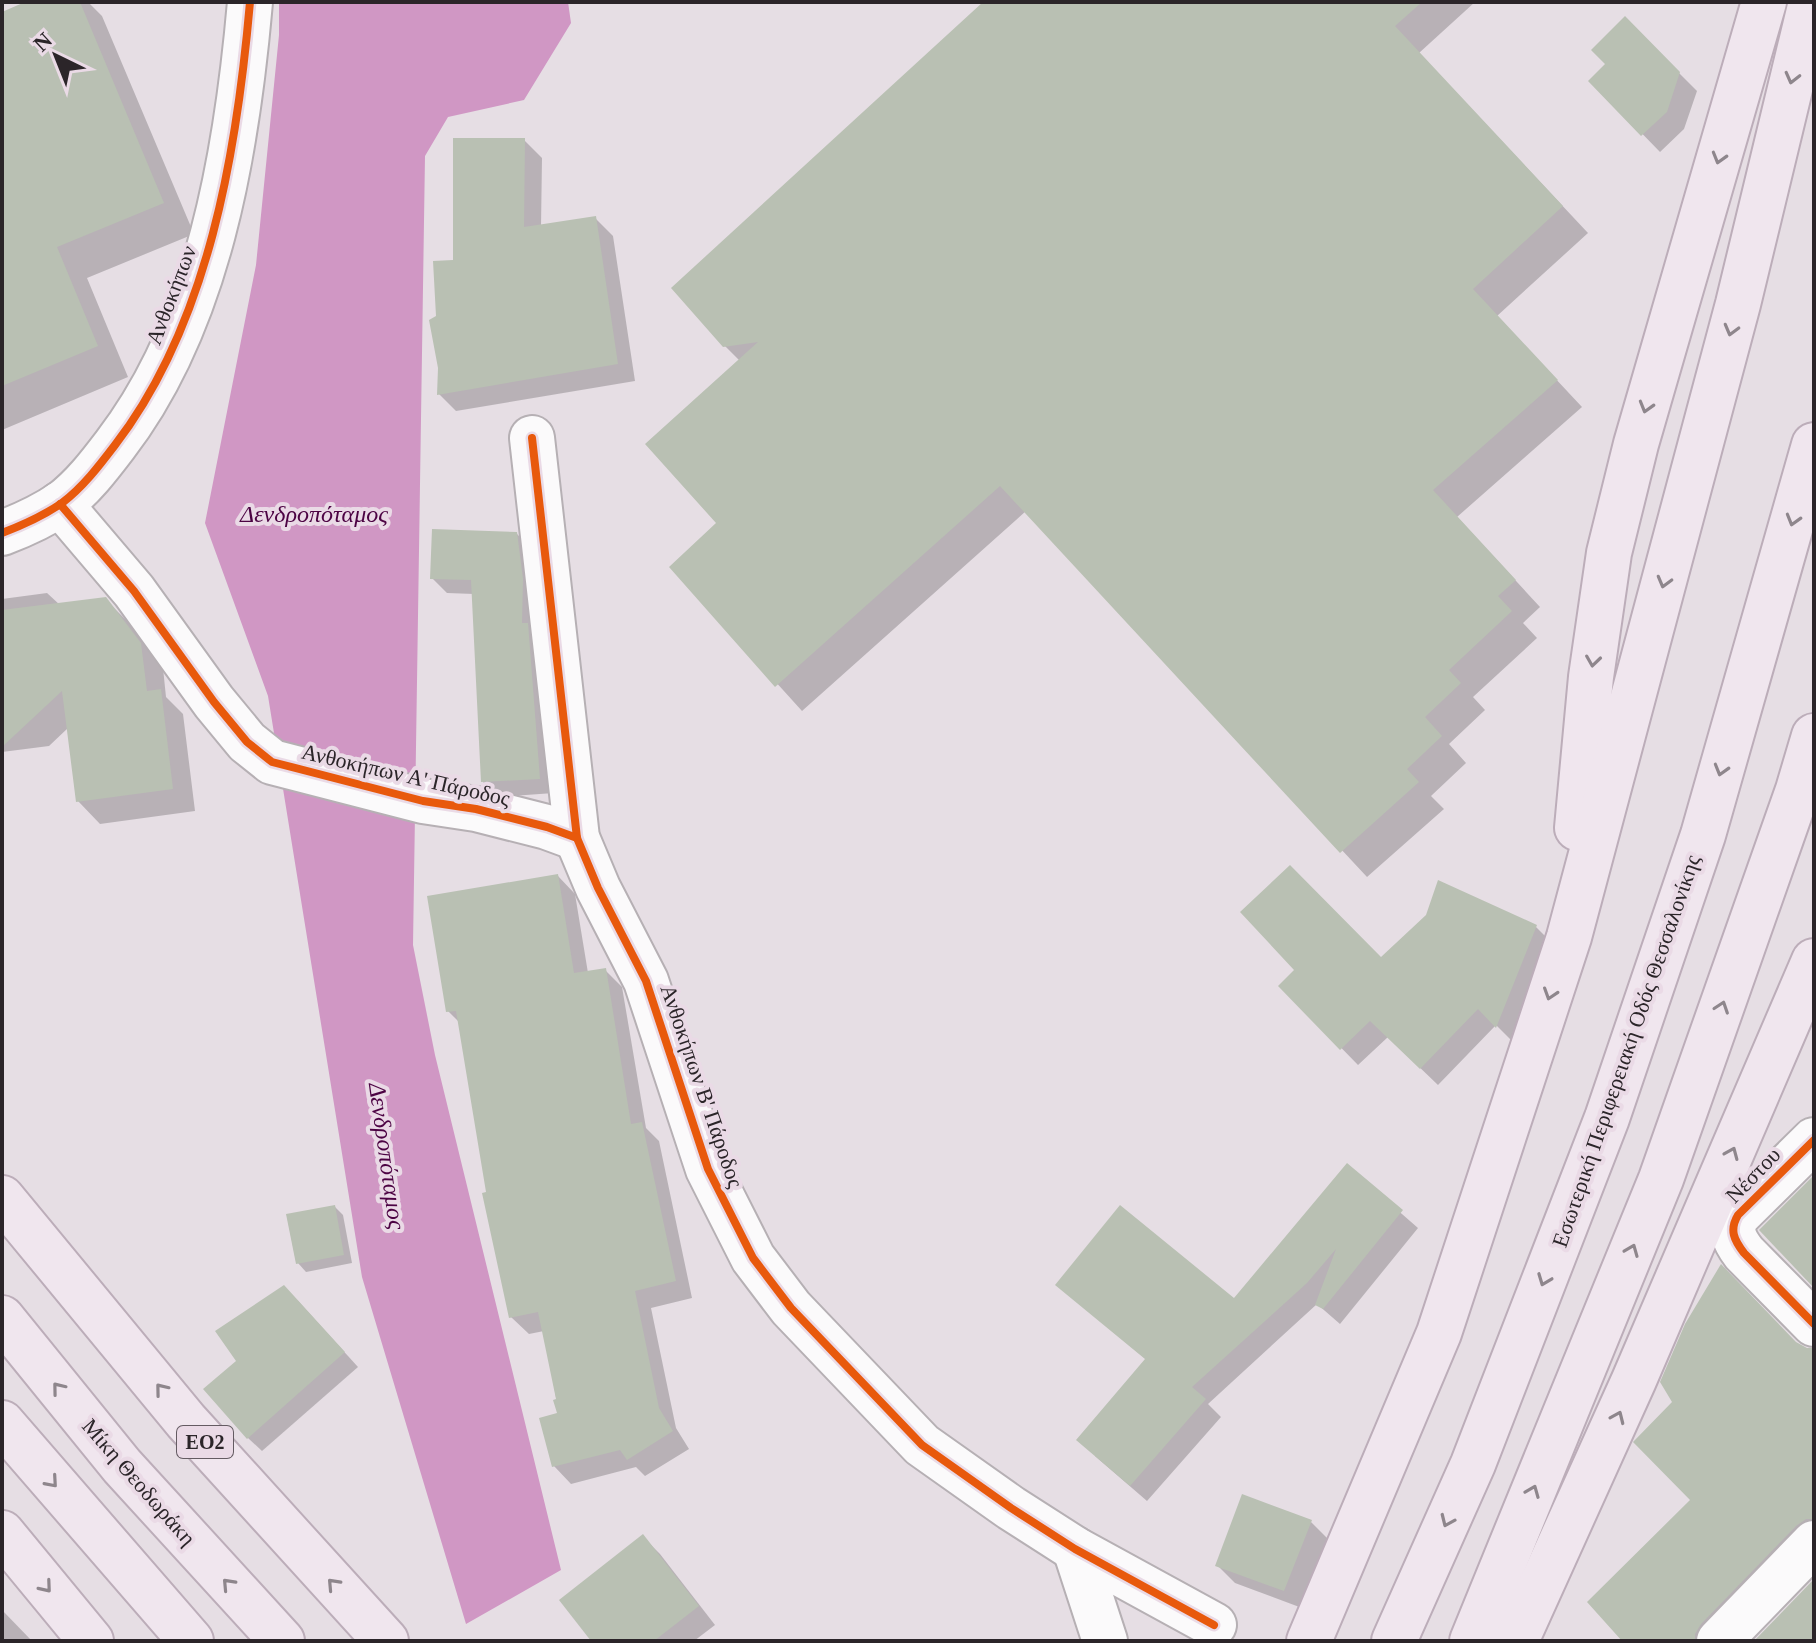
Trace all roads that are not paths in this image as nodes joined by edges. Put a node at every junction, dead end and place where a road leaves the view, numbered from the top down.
1 (250, 2) edge
2 (1764, 2) edge
3 (1811, 2) edge
4 (532, 438) dead end
5 (1814, 445) edge
6 (60, 504) junction
7 (2, 533) edge
8 (1814, 736) edge
9 (577, 838) junction
10 (1569, 937) junction
11 (1814, 961) edge
12 (1814, 1140) edge
13 (2, 1198) edge
14 (2, 1318) edge
15 (1814, 1324) edge
16 (2, 1423) edge
17 (2, 1533) edge
18 (1814, 1543) edge
19 (1075, 1549) junction
20 (1214, 1625) dead end
21 (91, 1641) edge
22 (191, 1641) edge
23 (282, 1641) edge
24 (386, 1641) edge
25 (1105, 1641) edge
26 (1309, 1641) edge
27 (1394, 1641) edge
28 (1472, 1641) edge
29 (1516, 1641) edge
30 (1719, 1641) edge

1 - 6 street, Ανθοκήπων
2 -> 10 highway
3 -> 10 highway
4 - 9 street, Ανθοκήπων Β' Πάροδος
5 -> 27 highway, Εσωτερική Περιφερειακή Οδός Θεσσαλονίκης
6 - 7 street, Ανθοκήπων
6 - 9 street, Ανθοκήπων Α' Πάροδος
28 -> 8 highway
9 - 19 street, Ανθοκήπων Β' Πάροδος
10 -> 26 highway
29 -> 11 highway
12 - 15 street, Νέστου
24 -> 13 highway, ΕΟ2
23 -> 14 highway, Μίκη Θεοδωράκη
16 -> 22 highway
17 -> 21 highway
18 - 30 street
19 - 20 street, Ανθοκήπων Β' Πάροδος
19 - 25 street

